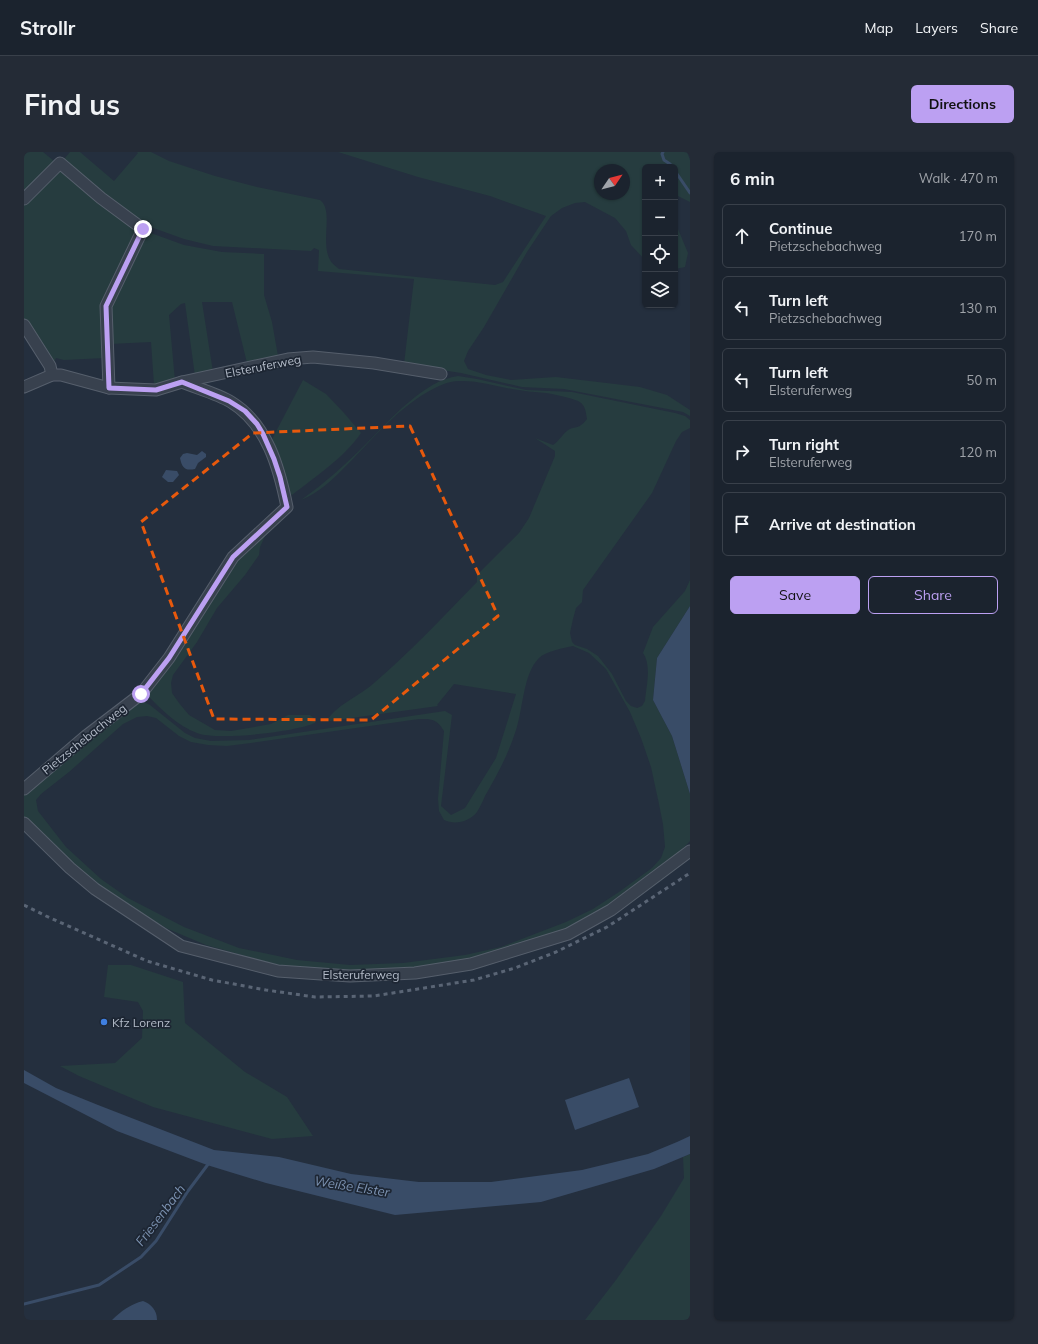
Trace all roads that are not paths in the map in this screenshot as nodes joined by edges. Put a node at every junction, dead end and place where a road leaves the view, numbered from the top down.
1 (24, 199) edge
2 (24, 325) edge
3 (441, 374) dead end
4 (52, 375) junction
5 (182, 382) junction
6 (24, 387) edge
7 (109, 388) junction
8 (24, 789) edge
9 (24, 822) edge
10 (690, 851) edge

1 - 7 street
2 - 4 street
3 - 5 street, Elsteruferweg
4 - 6 street
4 - 7 street, Elsteruferweg
5 - 7 street, Elsteruferweg
5 - 8 street, Pietzschebachweg
9 - 10 street, Elsteruferweg

